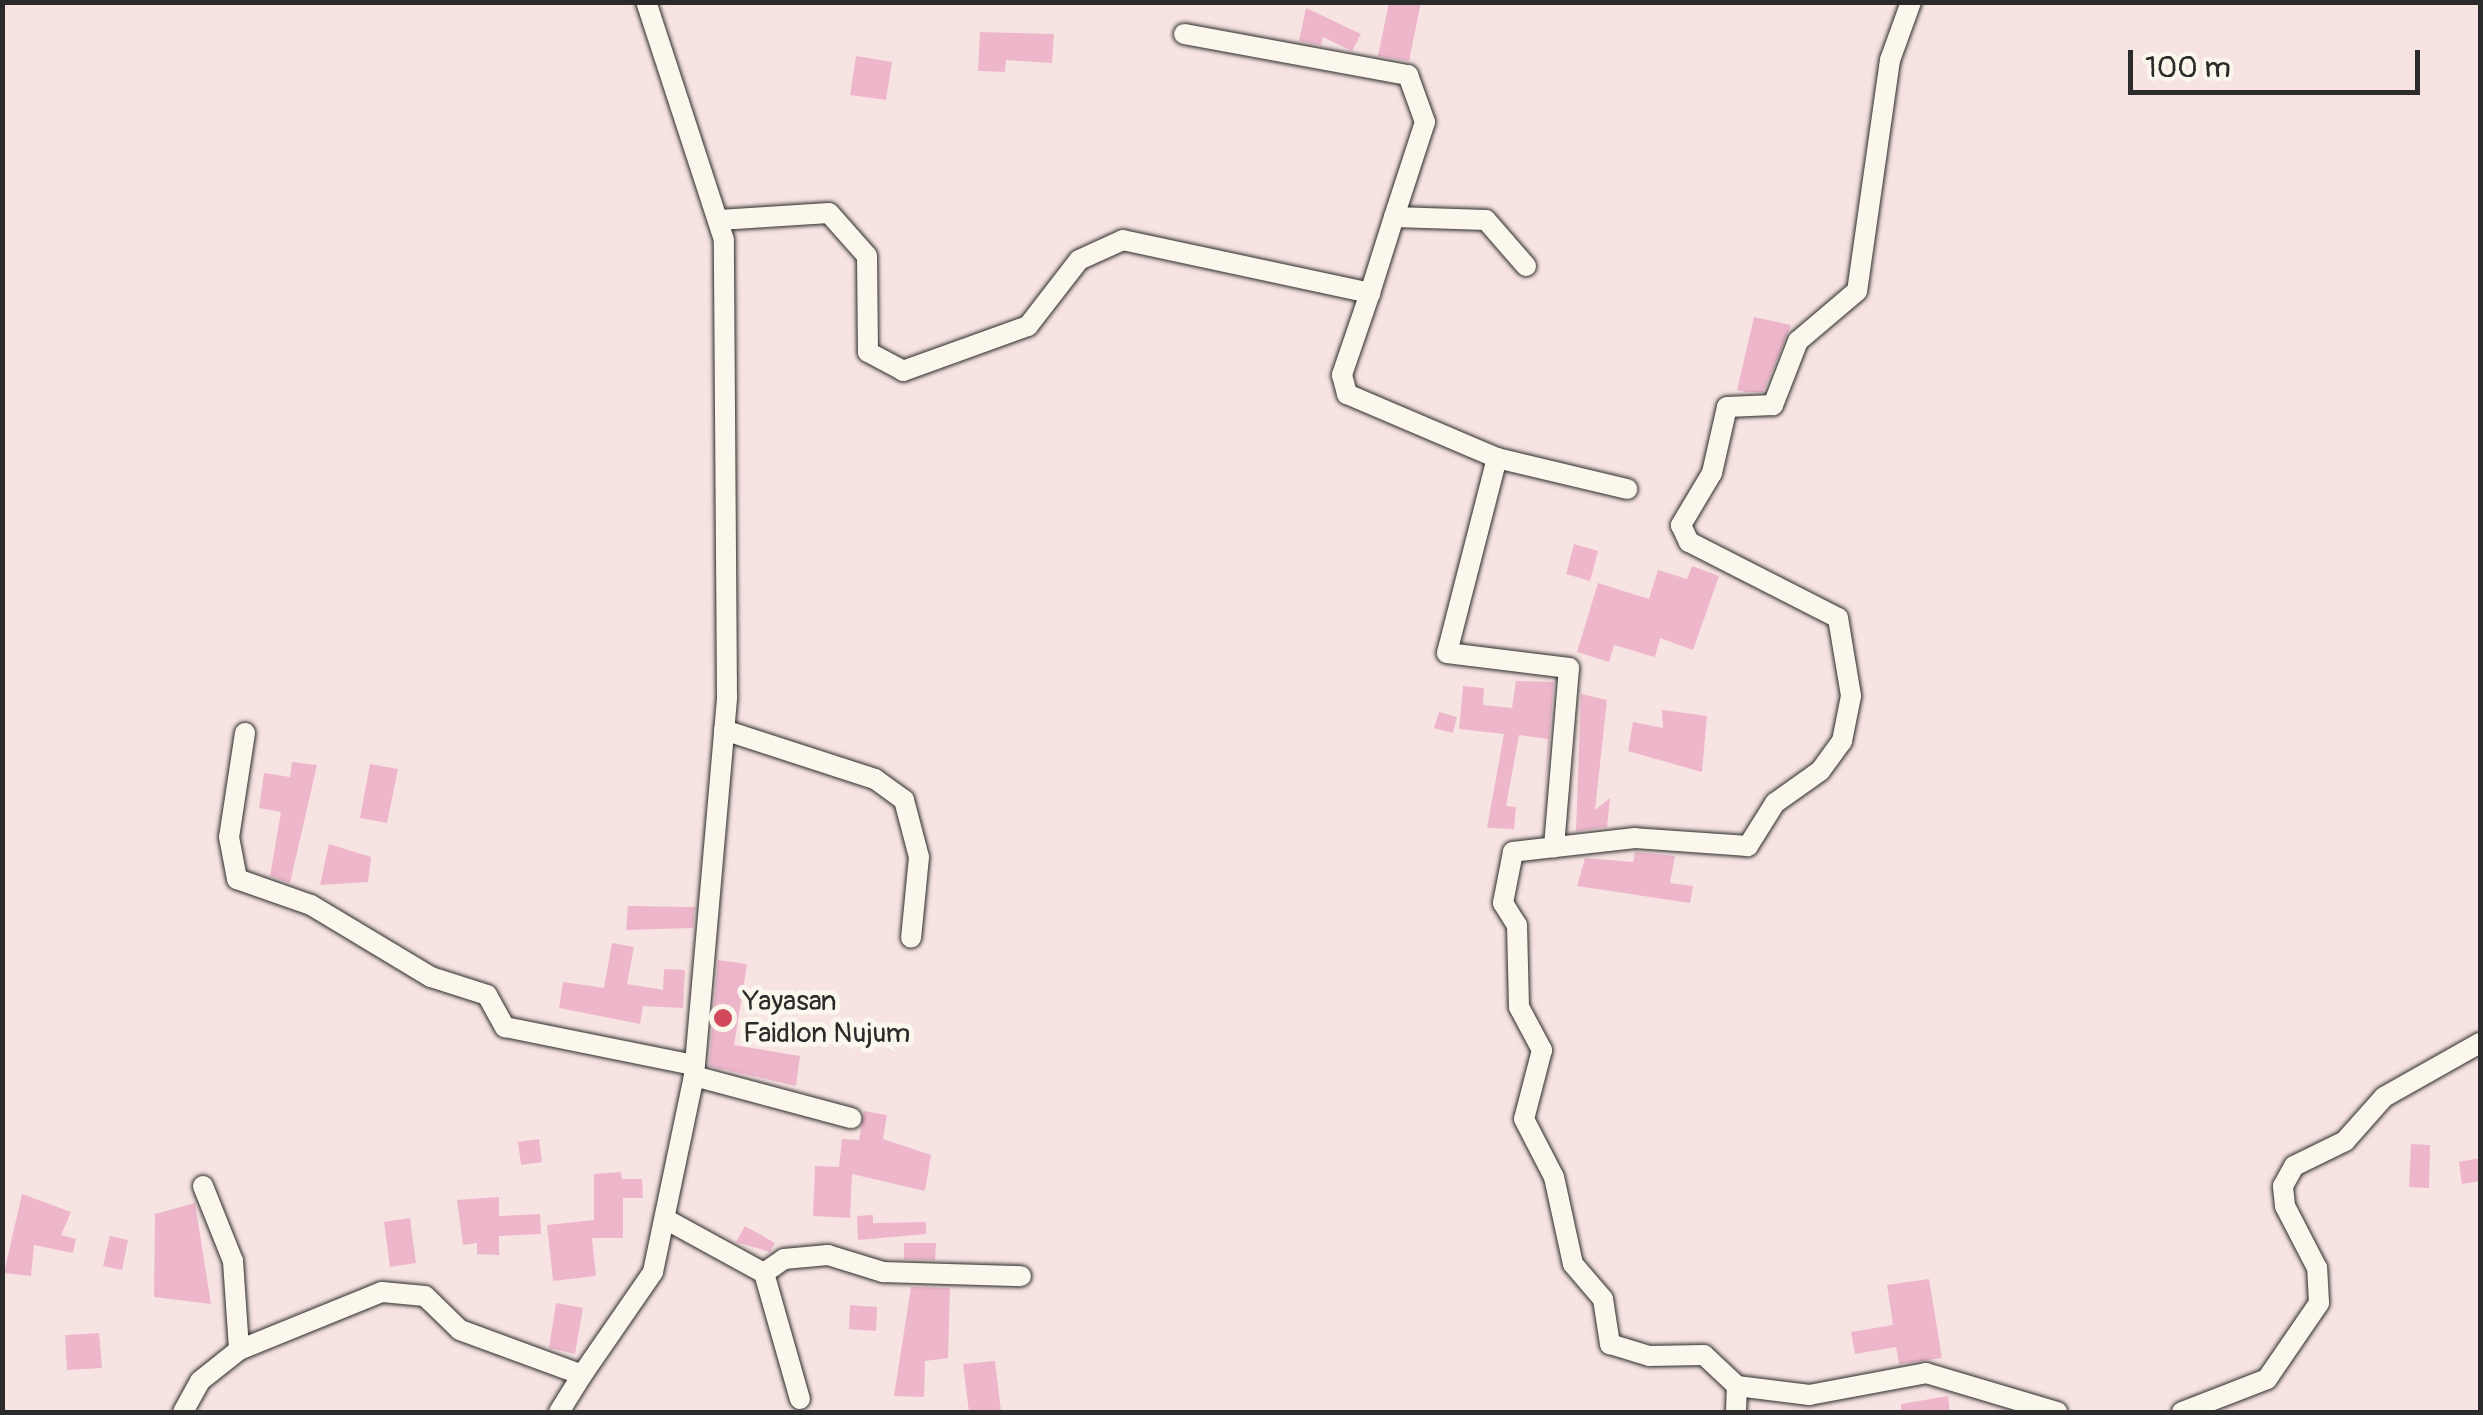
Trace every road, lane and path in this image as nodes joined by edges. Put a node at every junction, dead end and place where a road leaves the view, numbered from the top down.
1 (646, 2) edge
2 (1910, 2) edge
3 (1184, 34) dead end
4 (1394, 217) junction
5 (719, 220) junction
6 (1526, 266) dead end
7 (1370, 293) junction
8 (1497, 458) junction
9 (1627, 489) dead end
10 (724, 730) junction
11 (245, 733) dead end
12 (1554, 847) junction
13 (911, 938) dead end
14 (2480, 1044) edge
15 (694, 1070) junction
16 (851, 1118) dead end
17 (203, 1186) dead end
18 (669, 1221) junction
19 (764, 1273) junction
20 (1021, 1276) dead end
21 (239, 1350) junction
22 (582, 1376) junction
23 (1737, 1386) junction
24 (800, 1399) dead end
25 (183, 1412) edge
26 (559, 1412) edge
27 (1736, 1412) edge
28 (2057, 1412) edge
29 (2182, 1412) edge

1 - 5 street
2 - 12 street
3 - 4 street
4 - 6 street
4 - 7 street
5 - 7 street
5 - 10 street
7 - 8 street
8 - 9 street
8 - 12 street
10 - 13 street
10 - 15 street
11 - 15 street
12 - 23 street
14 - 29 street
15 - 16 street
15 - 18 street
17 - 21 street
18 - 19 street
18 - 22 street
19 - 20 street
19 - 24 street
21 - 22 street
21 - 25 street
22 - 26 street
23 - 27 street
23 - 28 street

